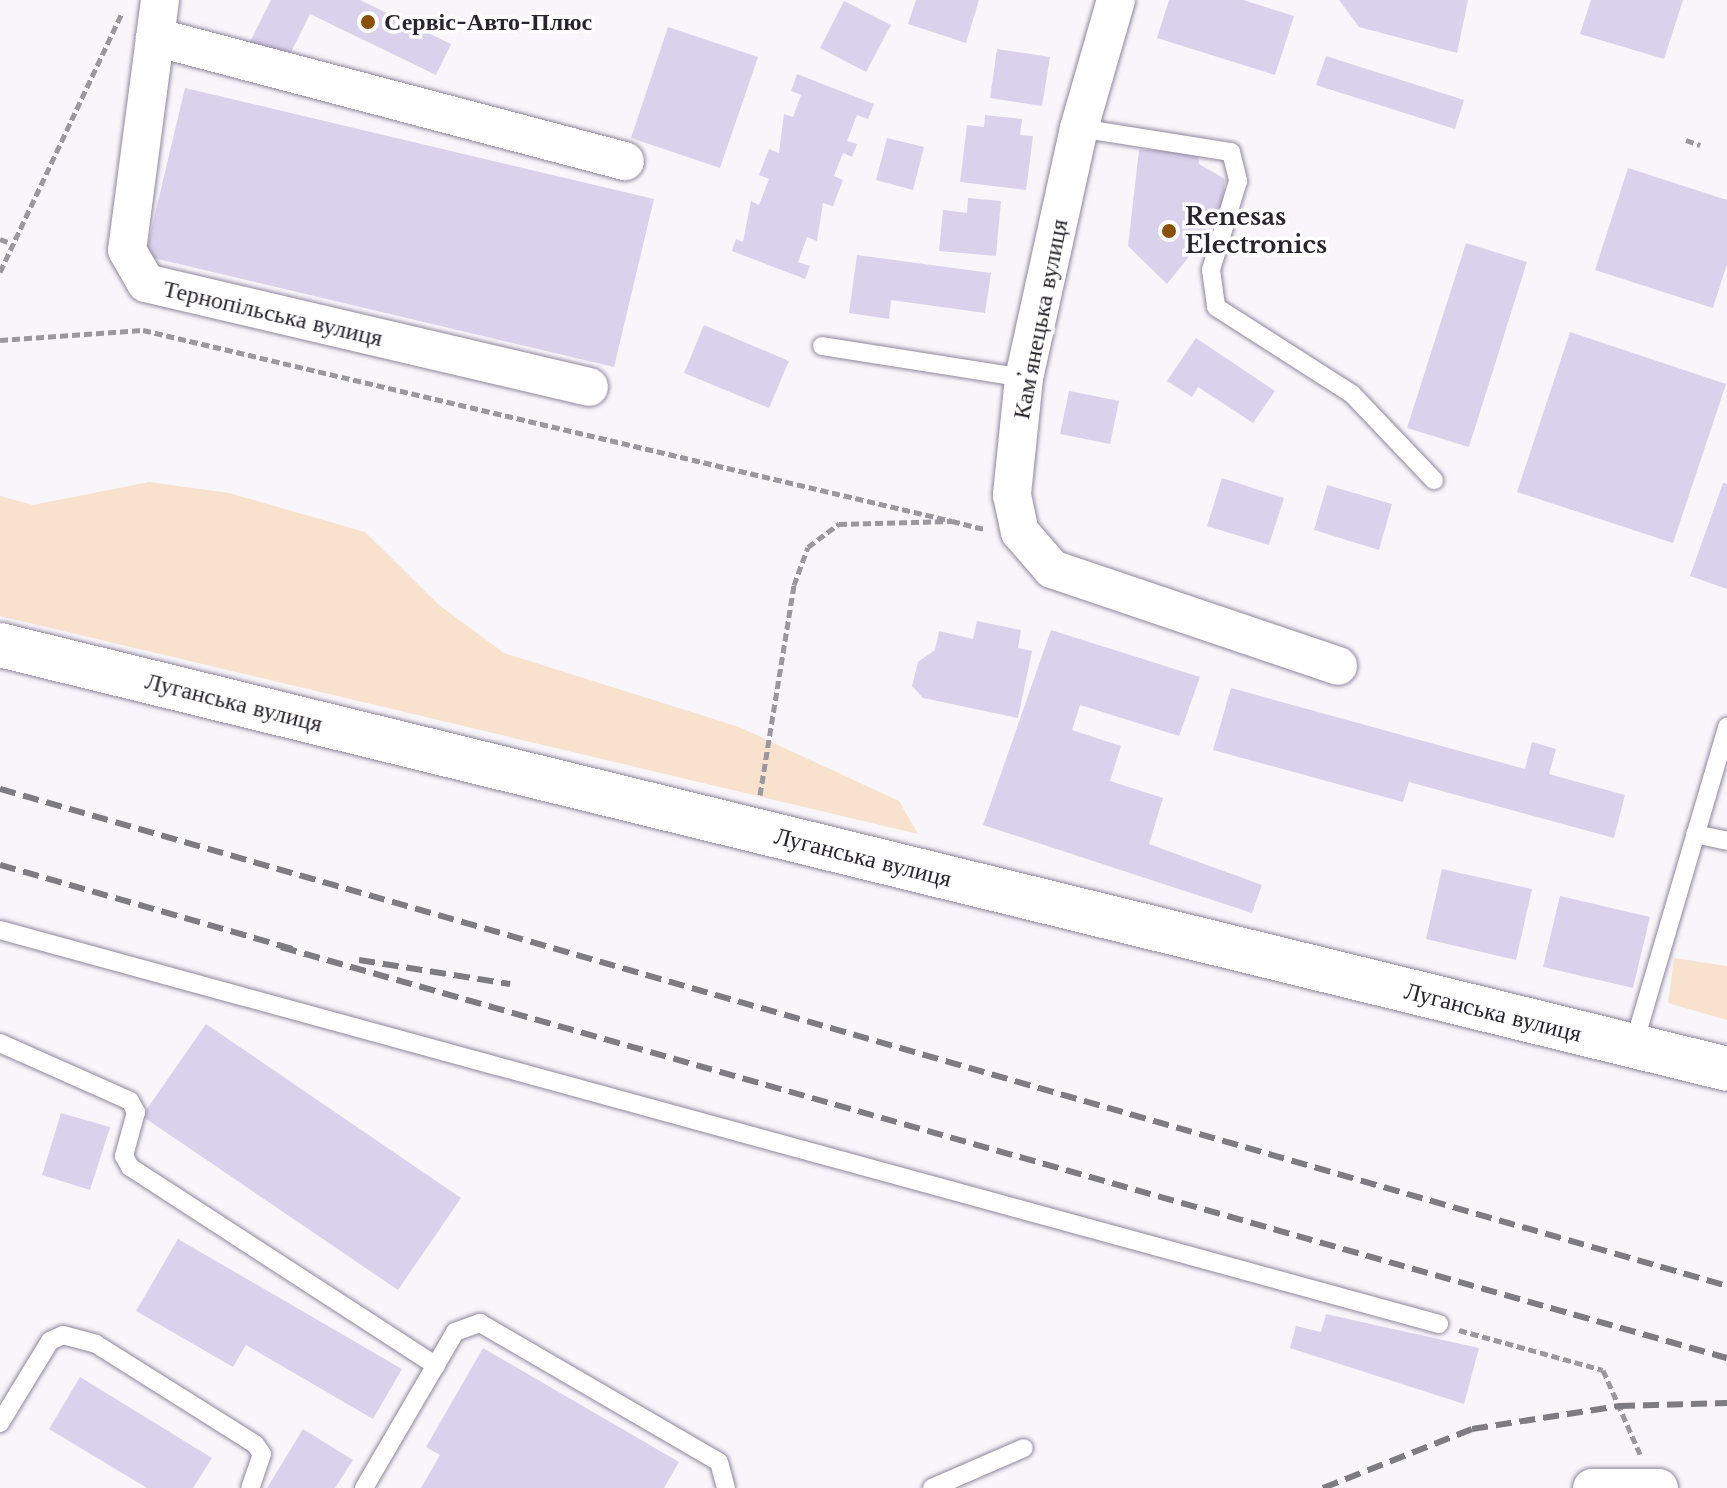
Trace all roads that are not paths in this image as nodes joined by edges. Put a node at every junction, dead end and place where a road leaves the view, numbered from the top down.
1 (1116, 0) edge
2 (157, 18) edge
3 (1079, 128) junction
4 (625, 161) dead end
5 (822, 346) dead end
6 (1024, 378) junction
7 (589, 387) dead end
8 (1434, 480) dead end
9 (0, 645) edge
10 (1338, 666) dead end
11 (1727, 727) edge
12 (1695, 834) junction
13 (1727, 841) edge
14 (0, 930) edge
15 (0, 1043) edge
16 (1633, 1047) junction
17 (1727, 1069) edge
18 (1439, 1324) road end
19 (436, 1366) junction
20 (1, 1420) edge
21 (1024, 1448) dead end
22 (1657, 1486) edge
23 (250, 1488) edge
24 (364, 1488) edge
25 (726, 1488) edge
26 (932, 1488) edge
27 (1592, 1488) edge

1 - 3 street, Камʼянецька вулиця
2 - 4 street
2 - 7 street, Тернопільська вулиця
3 - 6 street, Камʼянецька вулиця
3 - 8 lane
5 - 6 lane
6 - 10 street, Камʼянецька вулиця
9 - 16 main road, Луганська вулиця
11 - 12 lane
12 - 13 lane
12 - 16 lane
14 - 18 lane
15 - 19 lane
16 - 17 main road, Луганська вулиця
19 - 24 lane
19 - 25 lane
20 - 23 lane
21 - 26 lane
22 - 27 street

